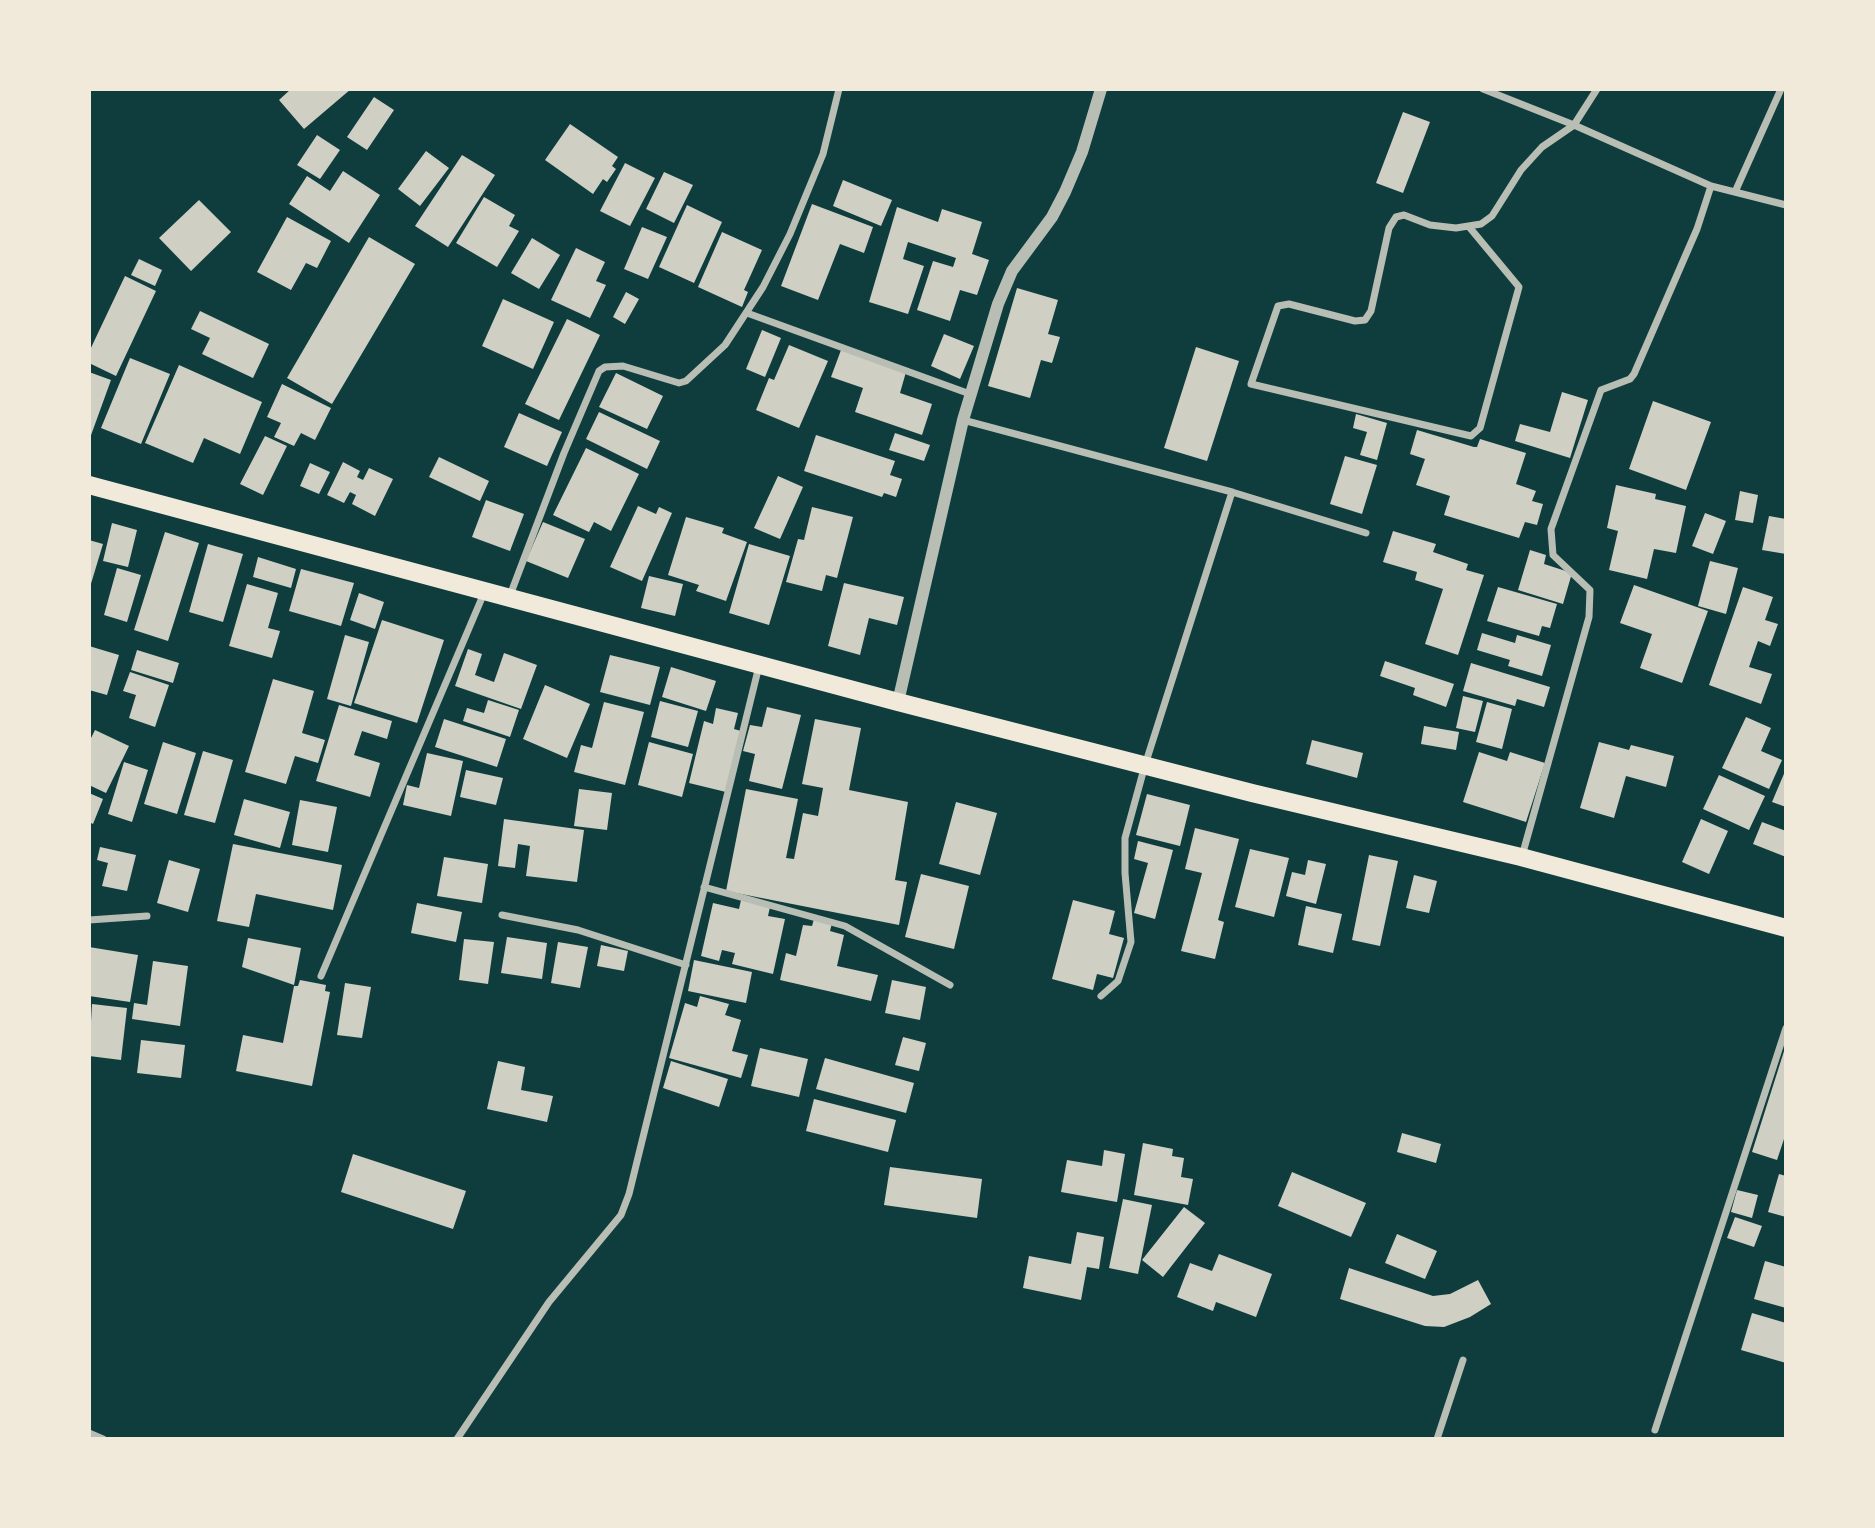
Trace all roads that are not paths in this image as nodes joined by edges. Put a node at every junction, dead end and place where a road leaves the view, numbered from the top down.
1 (839, 89) edge
2 (1101, 89) edge
3 (1483, 89) edge
4 (1597, 89) edge
5 (1781, 89) edge
6 (1574, 125) junction
7 (1712, 186) junction
8 (1735, 192) junction
9 (1786, 205) edge
10 (1470, 228) junction
11 (747, 313) junction
12 (970, 394) junction
13 (963, 420) junction
14 (89, 485) edge
15 (1232, 492) junction
16 (1366, 533) dead end
17 (484, 593) junction
18 (509, 598) junction
19 (759, 666) junction
20 (898, 702) junction
21 (1145, 765) junction
22 (1521, 857) junction
23 (704, 887) junction
24 (502, 915) dead end
25 (147, 916) dead end
26 (89, 920) edge
27 (1786, 928) edge
28 (686, 965) junction
29 (321, 976) dead end
30 (950, 985) dead end
31 (1101, 996) dead end
32 (1786, 1028) edge
33 (1463, 1360) dead end
34 (1655, 1430) dead end
35 (89, 1433) edge
36 (103, 1439) edge
37 (457, 1439) edge
38 (1437, 1439) edge

1 - 11 street
2 - 12 street
3 - 6 street
4 - 6 street
5 - 8 street
6 - 7 street
6 - 10 street
7 - 8 street
7 - 22 street
8 - 9 street
10 - 10 street
11 - 12 street
11 - 18 street
12 - 13 street
13 - 15 street
13 - 20 street
14 - 17 main road
15 - 16 street
15 - 21 street
17 - 18 main road
17 - 29 street
18 - 19 main road
19 - 20 main road
19 - 23 street
20 - 21 main road
21 - 22 main road
21 - 31 street
22 - 27 main road
23 - 28 street
23 - 30 street
24 - 28 street
25 - 26 street
28 - 37 street
32 - 34 street
33 - 38 street
35 - 36 street

